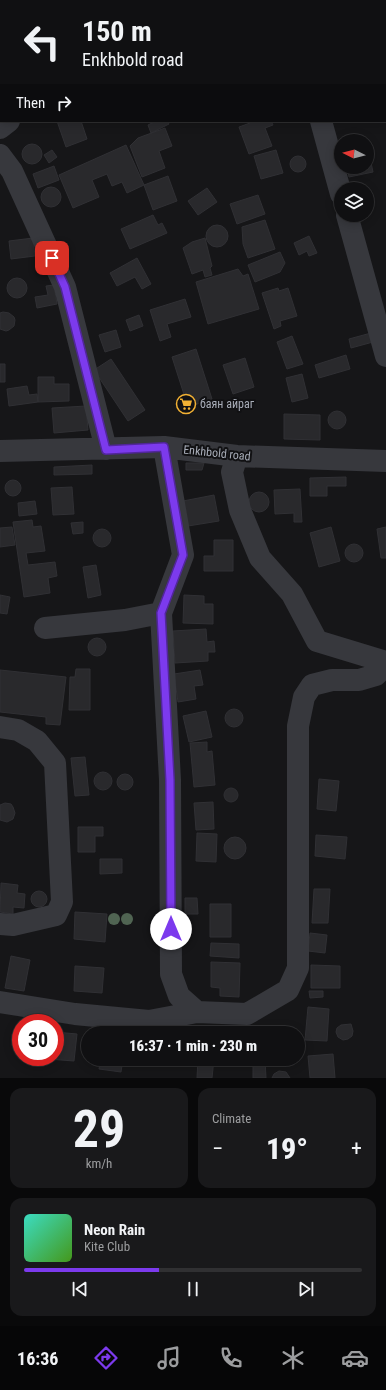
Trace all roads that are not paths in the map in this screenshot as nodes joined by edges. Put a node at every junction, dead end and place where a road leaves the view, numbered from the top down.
1 (321, 122) edge
2 (0, 156) edge
3 (338, 182) edge
4 (349, 222) edge
5 (386, 356) edge
6 (164, 447) junction
7 (106, 450) junction
8 (0, 451) edge
9 (237, 456) junction
10 (386, 461) edge
11 (161, 613) junction
12 (45, 628) dead end
13 (386, 662) edge
14 (386, 665) edge
15 (0, 726) edge
16 (0, 924) edge
17 (0, 1002) edge
18 (197, 1012) junction

1 - 3 street
2 - 7 street
4 - 5 street
6 - 7 street, Enkhbold road
6 - 9 street, Enkhbold road
6 - 11 street
7 - 8 street, Enkhbold road
9 - 10 street, Enkhbold road
9 - 13 street
11 - 12 street
11 - 18 street
14 - 18 street
15 - 16 street
17 - 18 street

